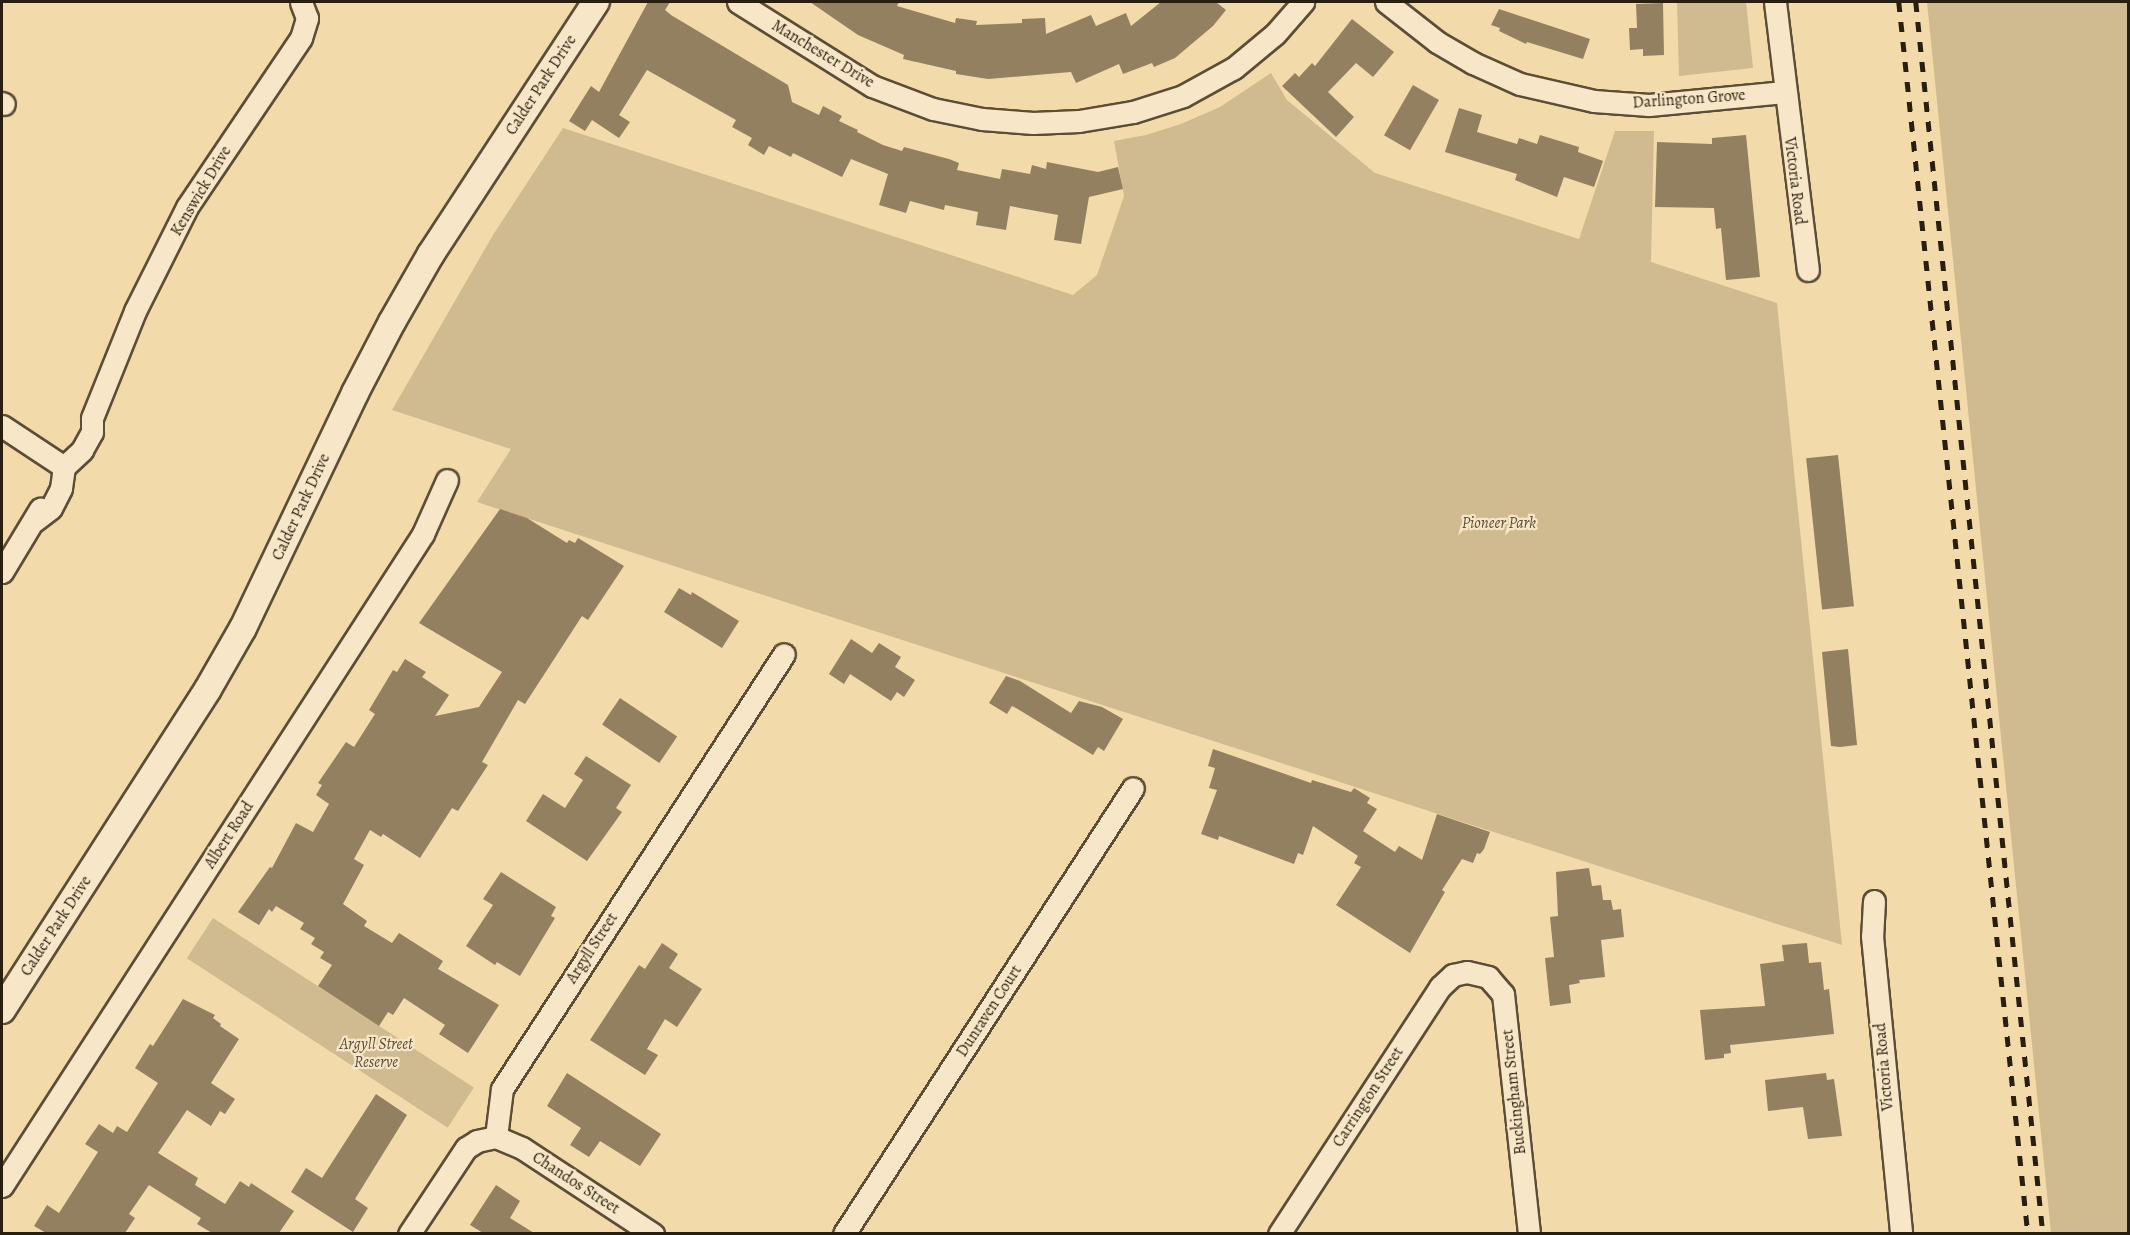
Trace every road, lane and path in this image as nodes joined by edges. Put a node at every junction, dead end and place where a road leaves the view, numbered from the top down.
1 (596, 2) edge
2 (738, 2) edge
3 (1303, 2) edge
4 (1386, 2) edge
5 (1775, 2) edge
6 (305, 3) edge
7 (1784, 92) junction
8 (1808, 270) dead end
9 (2, 426) edge
10 (59, 464) junction
11 (447, 480) dead end
12 (2, 573) edge
13 (784, 654) dead end
14 (1133, 788) dead end
15 (1874, 901) dead end
16 (1467, 972) joint
17 (2, 1010) edge
18 (496, 1137) junction
19 (2, 1186) edge
20 (409, 1233) edge
21 (653, 1233) edge
22 (844, 1233) edge
23 (1279, 1233) edge
24 (1529, 1233) edge
25 (1901, 1233) edge

1 - 17 street, Calder Park Drive
2 - 3 street, Manchester Drive
4 - 7 street, Darlington Grove
5 - 7 street
6 - 10 street, Kenswick Drive
7 - 8 street, Victoria Road
9 - 10 street
10 - 12 street, Kenswick Drive
11 - 19 street, Albert Road
13 - 18 street, Argyll Street
14 - 22 street, Dunraven Court
15 - 25 street, Victoria Road
16 - 23 street, Carrington Street
16 - 24 street, Buckingham Street
18 - 20 street
18 - 21 street, Chandos Street

